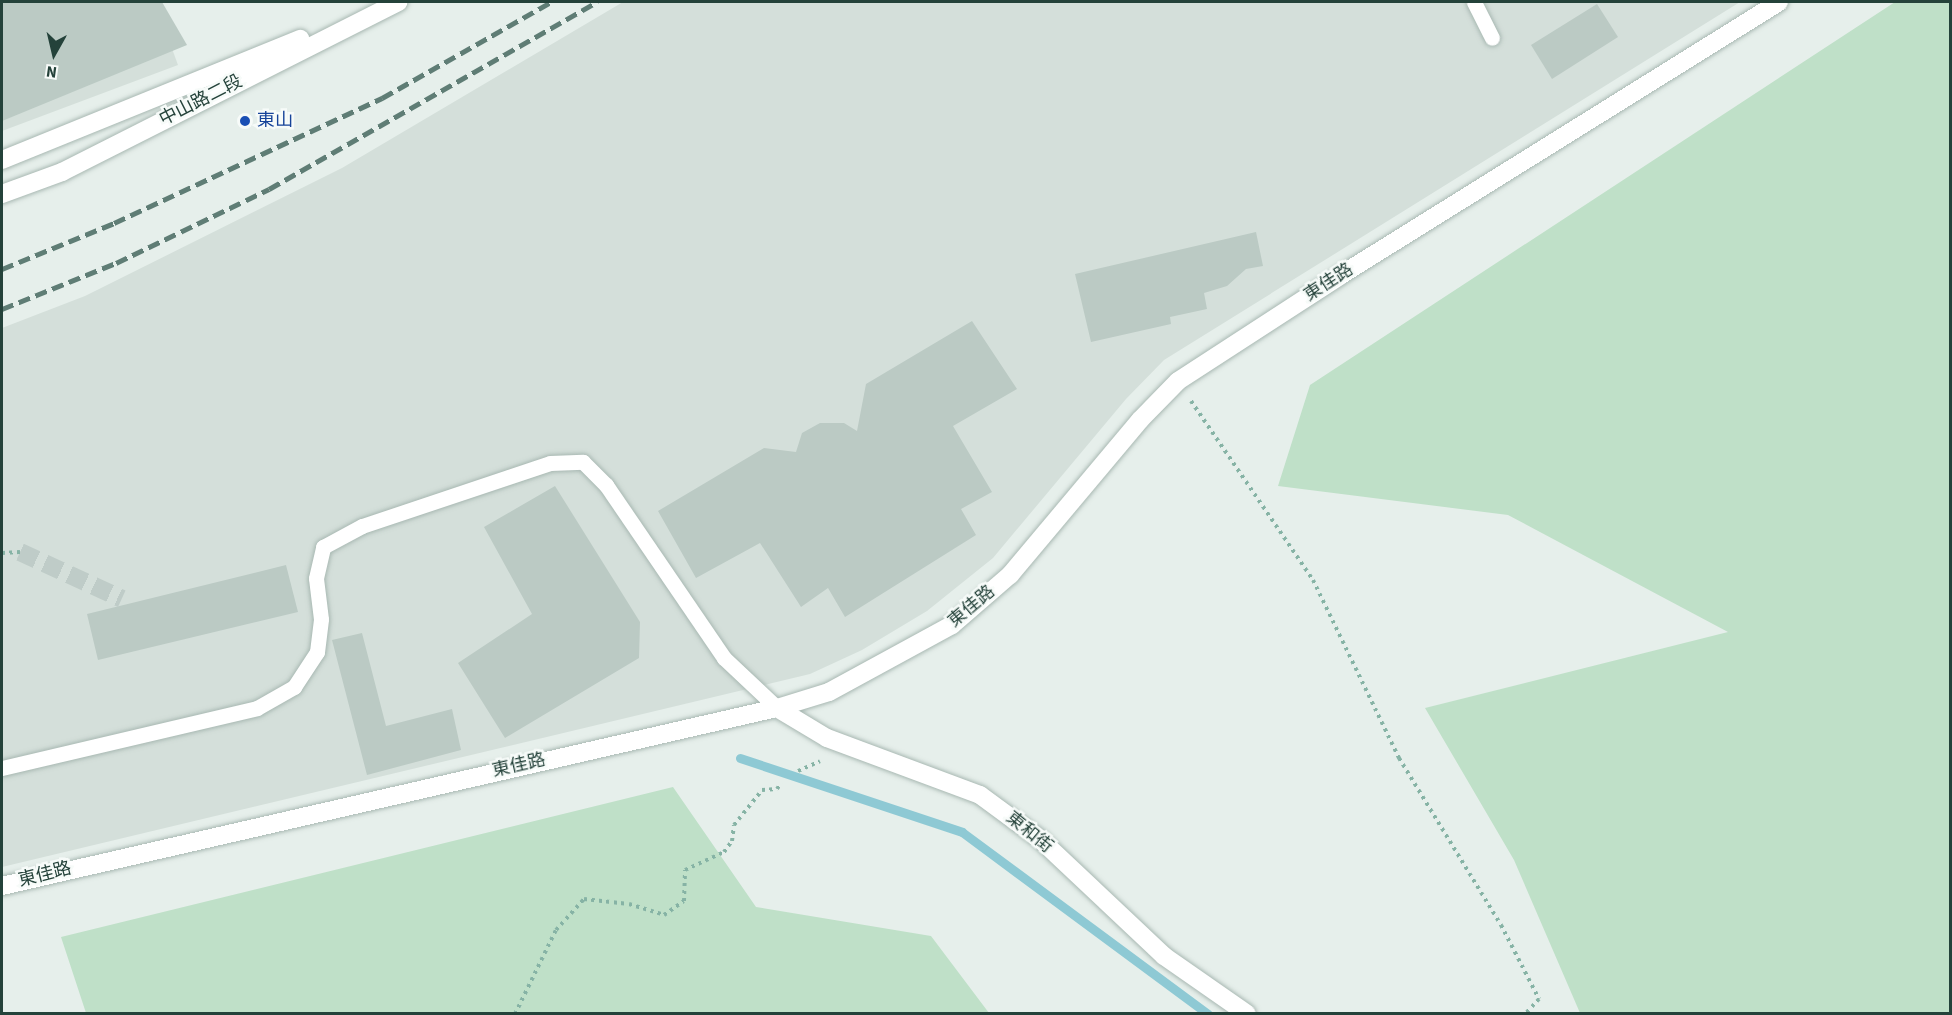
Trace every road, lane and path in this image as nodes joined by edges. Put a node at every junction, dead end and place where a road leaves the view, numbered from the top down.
1 (394, 2) edge
2 (398, 2) edge
3 (1474, 2) edge
4 (1779, 2) edge
5 (1492, 38) dead end
6 (2, 160) edge
7 (2, 194) edge
8 (1178, 381) junction
9 (20, 552) tunnel mouth
10 (2, 553) edge
11 (777, 708) junction
12 (2, 768) edge
13 (781, 783) dead end
14 (2, 886) edge
15 (515, 1014) edge
16 (1247, 1014) edge
17 (1525, 1014) edge

1 - 6 street, 中山路二段
2 - 7 street, 中山路二段
3 - 5 lane
4 - 8 street, 東佳路
8 - 11 street, 東佳路
8 - 17 path
9 - 10 path
11 - 12 lane
11 - 14 street, 東佳路
11 - 16 street, 東和街
13 - 15 path

